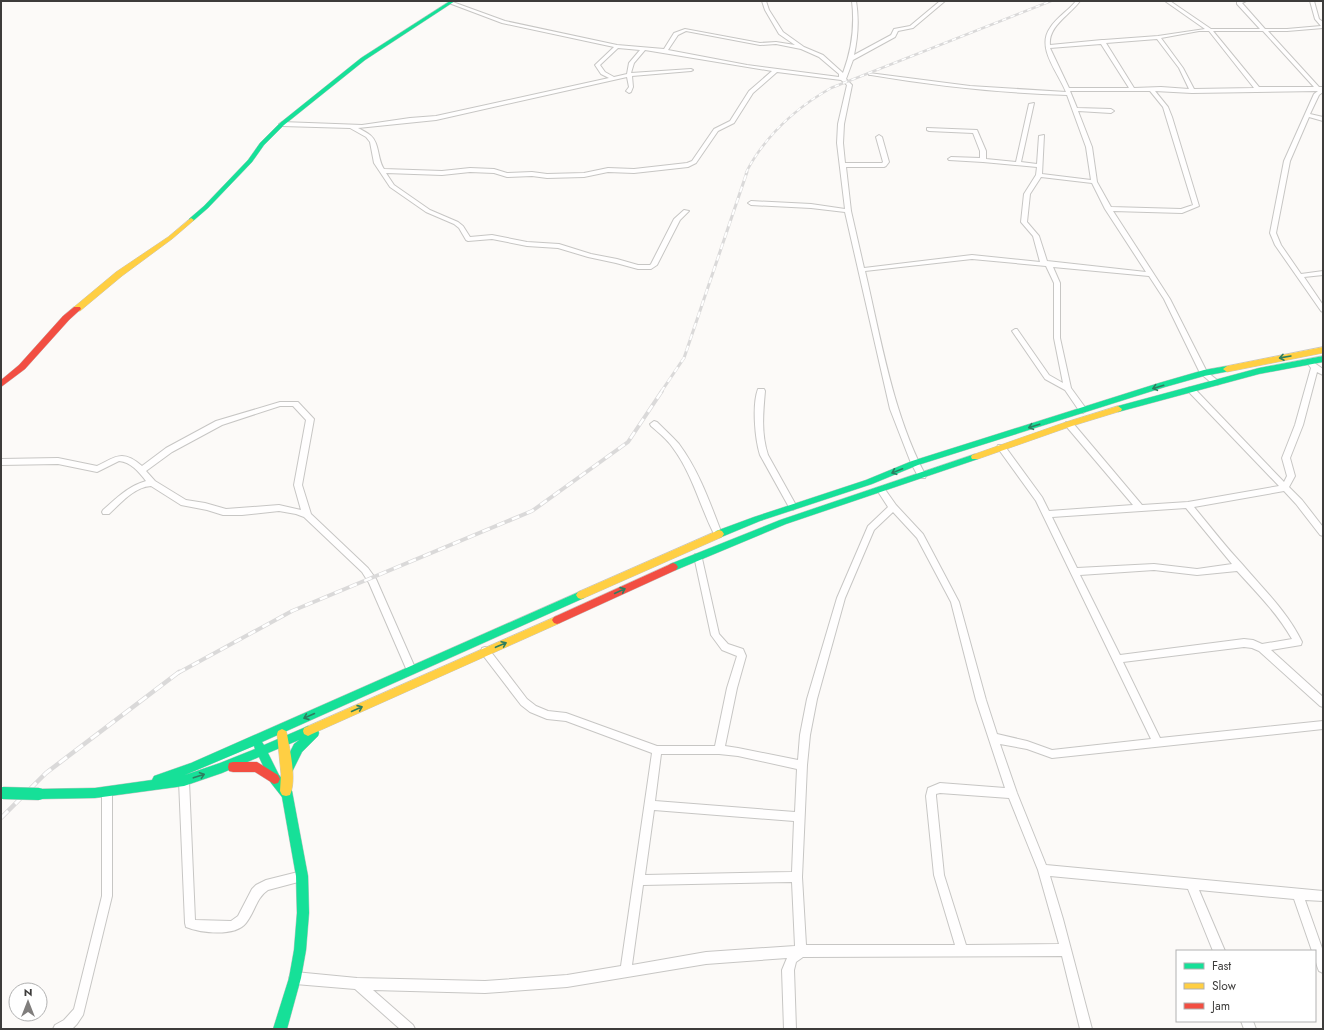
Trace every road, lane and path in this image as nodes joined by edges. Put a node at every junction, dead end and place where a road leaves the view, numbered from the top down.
1 (764, 1) edge
2 (854, 1) edge
3 (943, 1) edge
4 (1078, 1) edge
5 (1167, 1) edge
6 (1244, 1) edge
7 (1312, 1) edge
8 (452, 2) edge
9 (1322, 28) edge
10 (1209, 29) junction
11 (1265, 30) junction
12 (1158, 37) junction
13 (1102, 41) junction
14 (617, 46) junction
15 (1047, 47) junction
16 (644, 48) junction
17 (802, 48) junction
18 (665, 51) junction
19 (851, 59) junction
20 (691, 70) dead end
21 (776, 70) junction
22 (871, 74) dead end
23 (628, 75) junction
24 (612, 78) junction
25 (842, 79) junction
26 (1258, 89) junction
27 (1321, 89) edge
28 (1132, 90) junction
29 (1152, 90) junction
30 (629, 91) dead end
31 (1068, 91) junction
32 (1192, 91) junction
33 (1032, 104) dead end
34 (1075, 109) junction
35 (1111, 110) dead end
36 (1307, 115) junction
37 (1323, 119) edge
38 (282, 124) junction
39 (352, 127) junction
40 (929, 129) dead end
41 (1042, 136) dead end
42 (879, 137) dead end
43 (952, 160) dead end
44 (983, 160) junction
45 (1018, 164) junction
46 (842, 166) junction
47 (1039, 166) junction
48 (382, 171) junction
49 (1039, 175) junction
50 (1094, 182) junction
51 (751, 203) dead end
52 (1108, 209) junction
53 (686, 211) dead end
54 (848, 211) junction
55 (1046, 263) junction
56 (860, 270) junction
57 (1323, 273) edge
58 (1151, 274) junction
59 (1299, 276) junction
60 (1323, 310) edge
61 (1015, 331) dead end
62 (1323, 350) edge
63 (1323, 359) edge
64 (1311, 365) junction
65 (1204, 373) junction
66 (1323, 373) edge
67 (1217, 383) junction
68 (1, 384) edge
69 (1068, 388) junction
70 (1190, 389) junction
71 (761, 391) dead end
72 (1083, 410) junction
73 (654, 424) dead end
74 (1069, 424) junction
75 (1002, 447) junction
76 (1, 462) edge
77 (915, 464) junction
78 (142, 470) junction
79 (922, 476) junction
80 (152, 483) junction
81 (1285, 488) junction
82 (881, 490) junction
83 (1188, 505) junction
84 (793, 507) junction
85 (893, 507) junction
86 (1140, 508) junction
87 (106, 512) dead end
88 (1047, 514) junction
89 (307, 515) junction
90 (1323, 533) edge
91 (718, 534) junction
92 (698, 556) junction
93 (1239, 567) junction
94 (1075, 572) junction
95 (1262, 648) junction
96 (485, 652) junction
97 (1118, 659) junction
98 (411, 670) junction
99 (1323, 703) edge
100 (333, 720) junction
101 (1323, 725) edge
102 (281, 728) junction
103 (994, 738) junction
104 (257, 739) junction
105 (284, 741) junction
106 (1158, 743) junction
107 (657, 750) junction
108 (718, 750) junction
109 (261, 752) junction
110 (802, 765) junction
111 (222, 768) junction
112 (287, 774) junction
113 (275, 779) junction
114 (184, 780) junction
115 (133, 787) junction
116 (107, 792) junction
117 (2, 793) edge
118 (1012, 793) junction
119 (286, 794) junction
120 (649, 805) junction
121 (800, 817) junction
122 (1043, 870) junction
123 (302, 876) junction
124 (797, 877) junction
125 (638, 880) junction
126 (1192, 883) junction
127 (1297, 893) junction
128 (1323, 896) edge
129 (962, 950) junction
130 (1066, 950) junction
131 (1219, 950) edge
132 (801, 951) junction
133 (1323, 967) edge
134 (626, 971) junction
135 (295, 978) junction
136 (357, 984) junction
137 (58, 1029) edge
138 (280, 1029) edge
139 (409, 1029) edge
140 (790, 1029) edge
141 (1086, 1029) edge

1 - 17 street
2 - 19 street
3 - 19 street
4 - 15 street
5 - 10 street
6 - 11 street
7 - 9 street
8 - 14 street
8 - 38 main road
9 - 11 street
10 - 11 street
10 - 12 street
10 - 26 street
11 - 27 street
12 - 13 street
12 - 32 street
13 - 15 street
13 - 28 street
14 - 16 street
14 - 24 street
15 - 31 street
16 - 18 street
16 - 23 street
17 - 18 street
17 - 25 street
18 - 21 street
19 - 25 street
20 - 23 street
21 - 25 street
21 - 48 street
22 - 31 street
23 - 24 street
23 - 30 street
24 - 39 street
25 - 46 street
26 - 27 street
26 - 32 street
27 - 36 street
28 - 29 street
28 - 31 street
29 - 32 street
29 - 52 street
31 - 34 street
33 - 45 street
34 - 35 street
34 - 50 street
36 - 37 street
36 - 59 street
38 - 39 street
38 - 68 main road
39 - 48 street
40 - 44 street
41 - 47 street
42 - 46 street
43 - 44 street
44 - 45 street
45 - 47 street
46 - 54 street
47 - 49 street
48 - 53 street
49 - 50 street
49 - 55 street
50 - 52 street
51 - 54 street
52 - 58 street
54 - 56 street
55 - 56 street
55 - 58 street
55 - 69 street
56 - 77 street
57 - 59 street
58 - 65 street
59 - 60 street
61 - 69 street
62 -> 65 main road
63 - 64 main road
64 - 66 street
64 - 67 main road
64 - 81 street
65 - 67 street
65 -> 72 main road
67 - 70 main road
69 - 72 street
70 - 74 main road
70 - 81 street
71 - 84 street
72 -> 77 main road
73 - 91 street
74 - 75 main road
74 - 86 street
75 - 79 main road
75 - 88 street
76 - 78 street
77 - 79 street
77 -> 84 main road
78 - 80 street
78 - 89 street
79 - 82 main road
80 - 87 street
80 - 89 street
81 - 83 street
81 - 90 street
82 - 85 street
82 - 92 main road
83 - 86 street
83 - 93 street
84 - 91 main road
85 - 103 street
85 - 110 street
86 - 88 street
88 - 94 street
89 - 98 street
91 - 98 main road
96 -> 92 main road
92 - 108 street
93 - 94 street
93 - 95 street
94 - 97 street
95 - 97 street
95 - 99 street
100 -> 96 main road
96 - 107 street
97 - 106 street
98 -> 102 main road
100 - 105 main road
100 - 112 main road
101 - 106 street
102 - 104 main road
102 - 105 main road
103 - 106 street
103 - 118 street
104 - 109 main road
104 - 115 main road
105 - 109 main road
105 - 112 main road
107 - 108 street
107 - 120 street
108 - 110 street
109 - 111 main road
109 - 113 main road
110 - 121 street
111 - 113 main road
114 -> 111 main road
112 - 119 main road
113 - 119 main road
114 - 115 main road
114 - 123 street
115 - 116 main road
116 - 117 main road, bridge
116 - 137 street
118 - 122 street
118 - 129 street
119 - 123 main road
120 - 121 street
120 - 125 street
121 - 124 street
122 - 126 street
122 - 130 street
123 - 135 main road
124 - 125 street
124 - 132 street
125 - 134 street
126 - 127 street
126 - 131 street
127 - 128 street
127 - 133 street
129 - 130 street
129 - 132 street
130 - 141 street
132 - 134 street
132 - 140 street
134 - 136 street
135 - 136 street
135 - 138 main road
136 - 139 street

